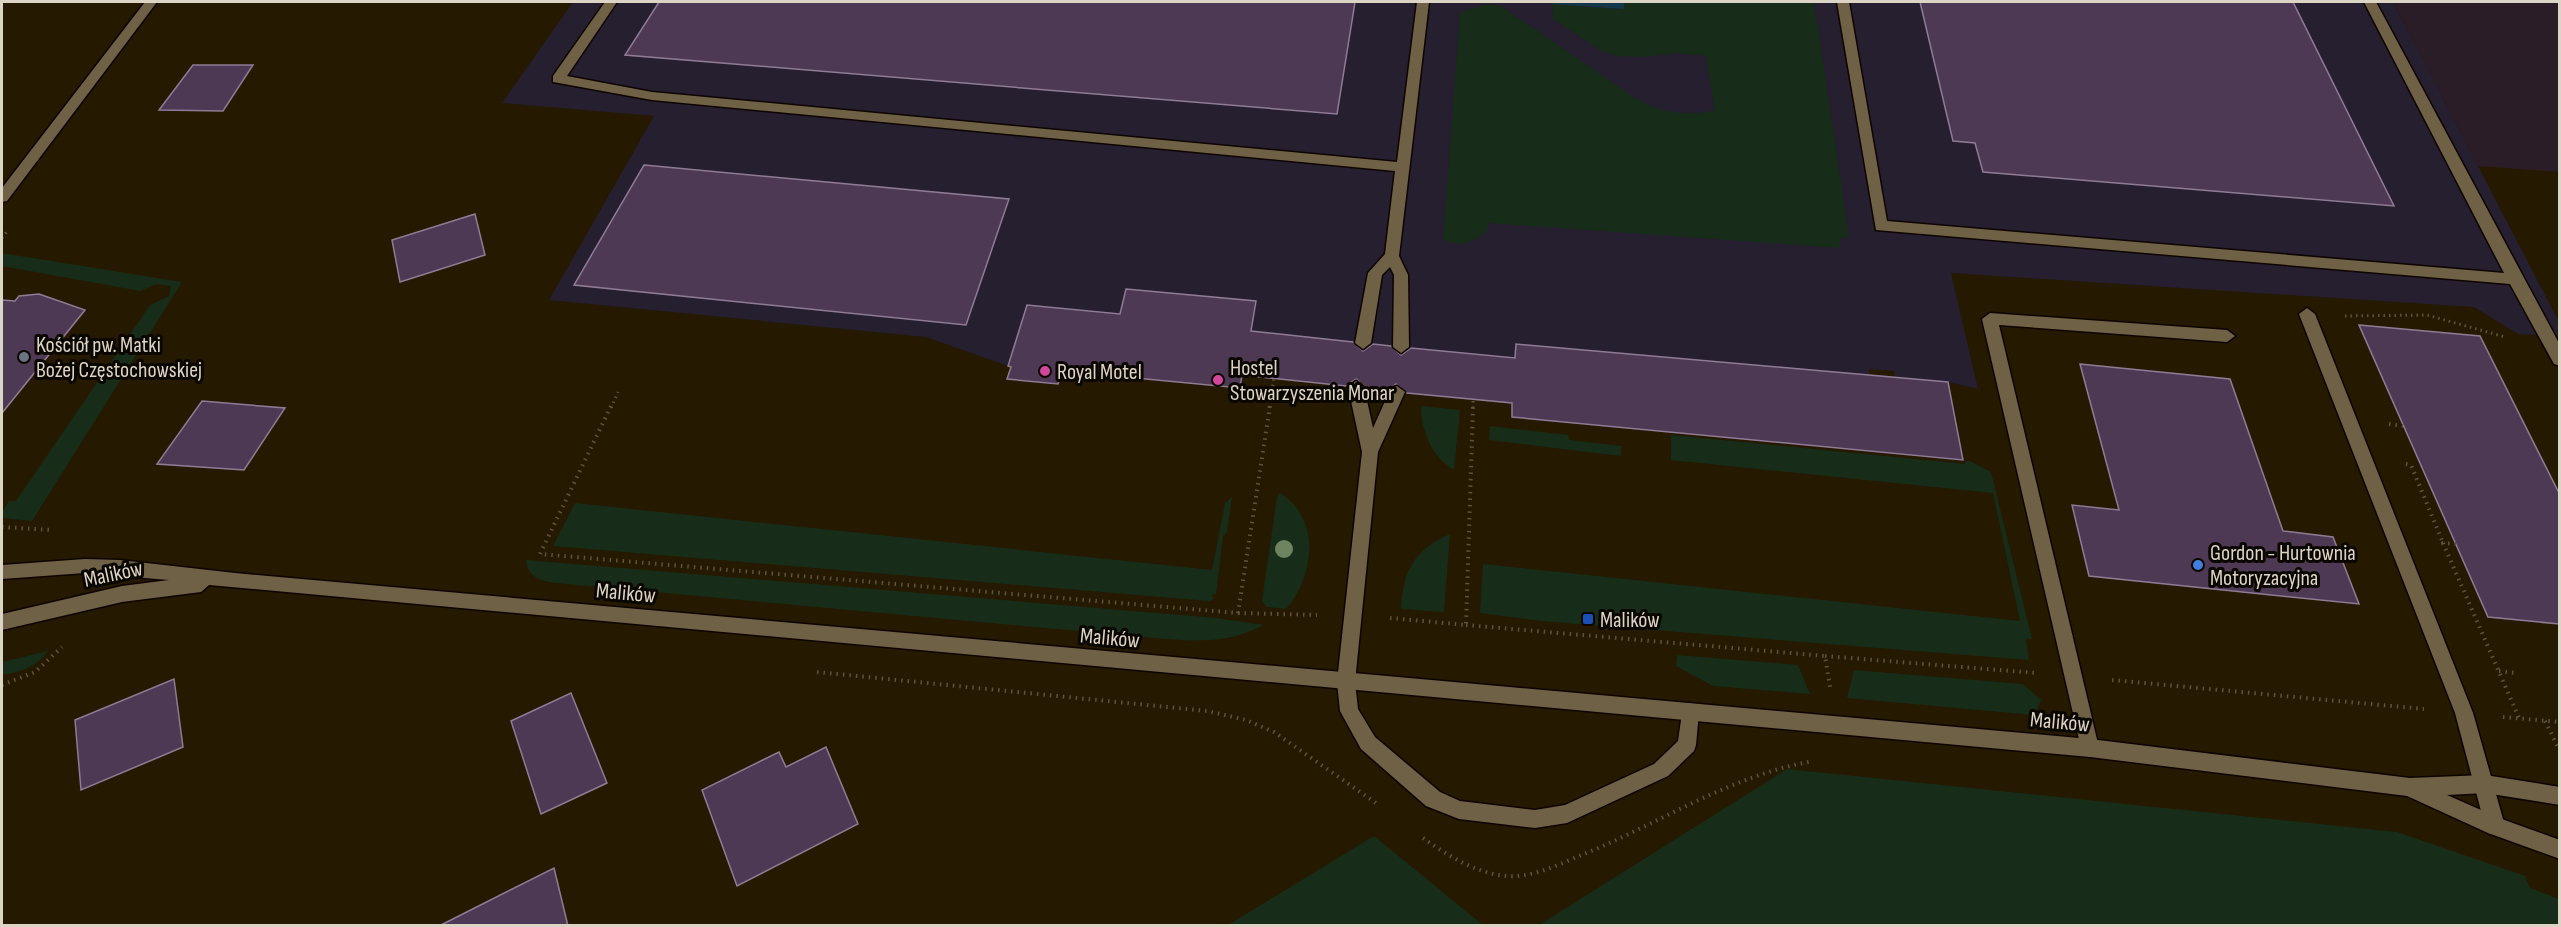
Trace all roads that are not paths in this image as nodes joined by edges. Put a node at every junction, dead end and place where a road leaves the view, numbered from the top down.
1 (151, 2) edge
2 (611, 2) edge
3 (1423, 2) edge
4 (1843, 2) edge
5 (2370, 2) edge
6 (1402, 167) junction
7 (2, 197) edge
8 (1392, 256) junction
9 (2516, 279) junction
10 (2307, 314) dead end
11 (2227, 336) dead end
12 (1363, 343) dead end
13 (1401, 347) dead end
14 (2557, 356) edge
15 (1356, 387) dead end
16 (1397, 392) dead end
17 (1370, 452) junction
18 (2, 572) edge
19 (235, 581) junction
20 (2, 622) edge
21 (1346, 682) junction
22 (1690, 712) junction
23 (2090, 748) junction
24 (2485, 784) junction
25 (2410, 787) junction
26 (2559, 796) edge
27 (2495, 826) junction
28 (2559, 850) edge

1 - 7 street
2 - 6 street
3 - 6 street
4 - 9 street
5 - 9 street
6 - 8 street
8 - 12 street
8 - 13 street
9 - 14 street
10 - 24 street
11 - 23 street
15 - 17 street
16 - 17 street
17 - 21 street
18 - 19 street, Malików
19 - 20 street, Malików
19 - 21 street, Malików
21 - 22 street, Malików
21 - 22 street
22 - 23 street, Malików
23 - 25 street, Malików
24 - 25 street, Malików
24 - 26 street, Malików
24 - 27 street
25 - 27 street, Malików
27 - 28 street, Malików

